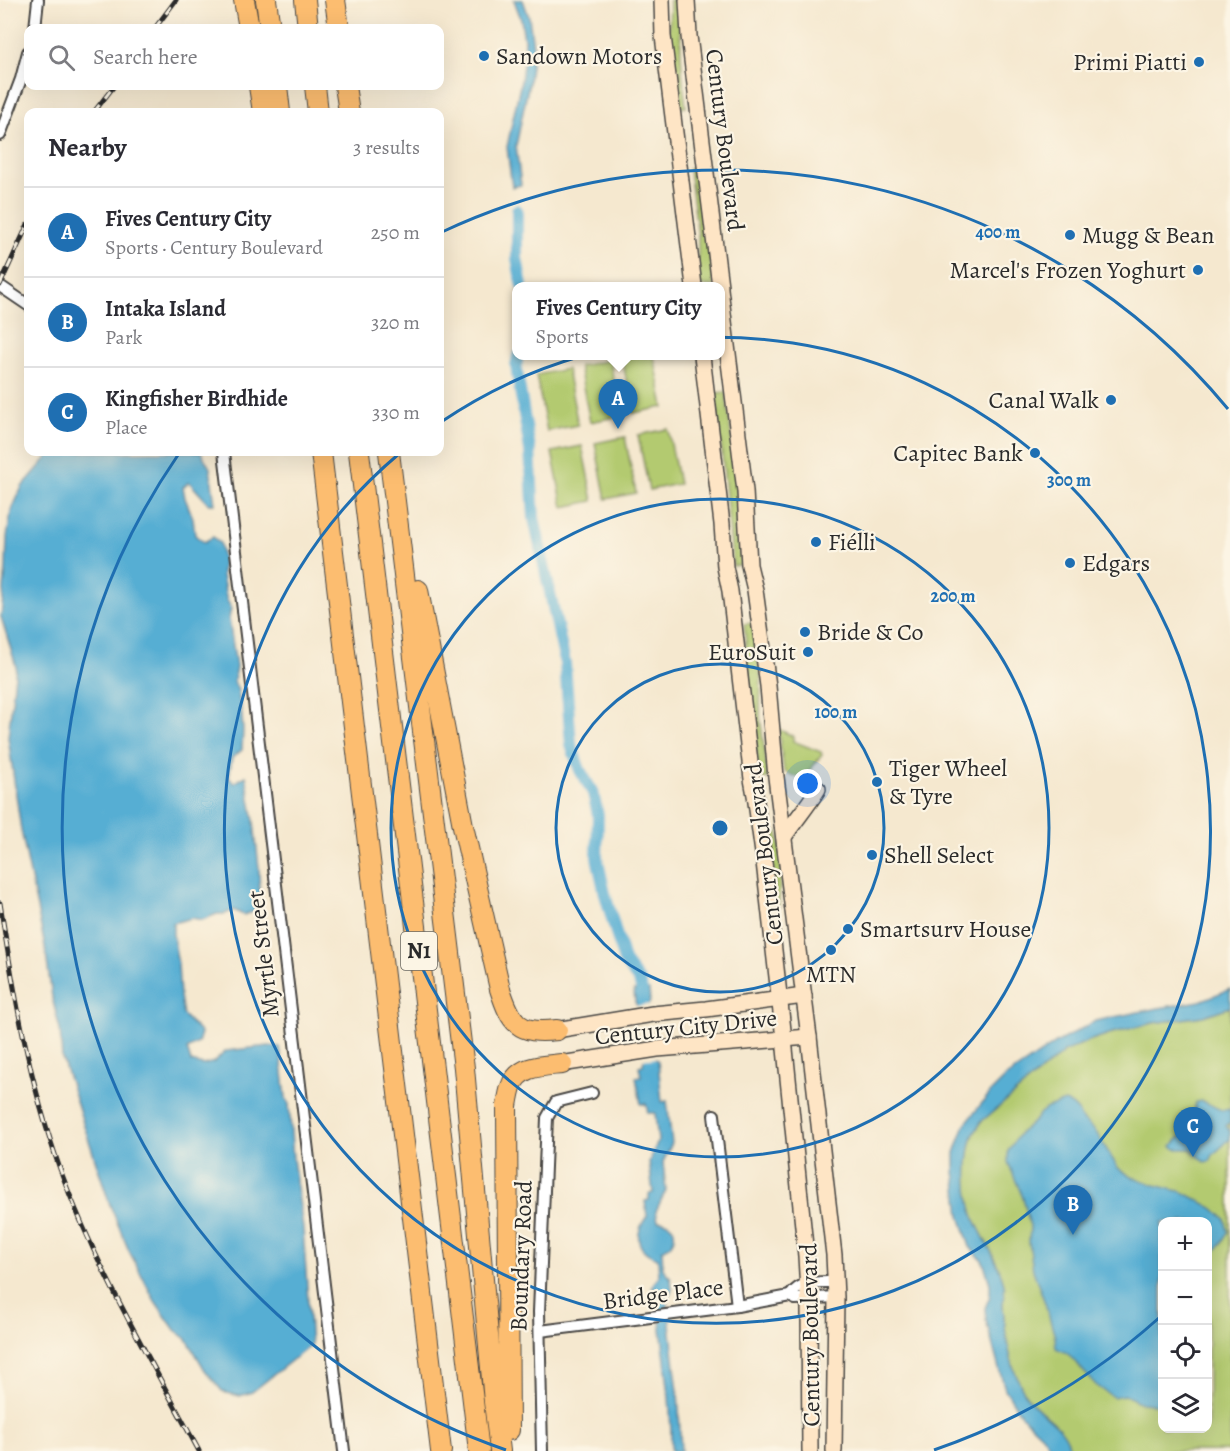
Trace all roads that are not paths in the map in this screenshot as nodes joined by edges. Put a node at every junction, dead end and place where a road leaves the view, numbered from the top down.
1 (38, 0) edge
2 (244, 0) edge
3 (266, 0) edge
4 (305, 0) edge
5 (335, 0) edge
6 (662, 0) edge
7 (687, 0) edge
8 (35, 24) edge
9 (248, 24) edge
10 (269, 24) edge
11 (308, 24) edge
12 (338, 24) edge
13 (24, 67) edge
14 (260, 90) edge
15 (277, 90) edge
16 (315, 90) edge
17 (346, 90) edge
18 (262, 108) edge
19 (279, 108) edge
20 (318, 108) edge
21 (348, 108) edge
22 (0, 135) edge
23 (694, 282) edge
24 (719, 282) edge
25 (0, 286) edge
26 (24, 302) edge
27 (725, 329) edge
28 (702, 360) edge
29 (224, 456) edge
30 (321, 456) edge
31 (359, 456) edge
32 (391, 456) edge
33 (392, 456) edge
34 (819, 789) dead end
35 (784, 837) junction
36 (804, 996) junction
37 (779, 999) junction
38 (560, 1030) joint
39 (809, 1037) junction
40 (784, 1039) junction
41 (564, 1064) joint
42 (592, 1093) dead end
43 (714, 1115) dead end
44 (808, 1290) junction
45 (836, 1290) junction
46 (737, 1306) junction
47 (540, 1331) junction
48 (344, 1451) edge
49 (441, 1451) edge
50 (479, 1451) edge
51 (500, 1451) edge
52 (510, 1451) edge
53 (542, 1451) edge
54 (810, 1451) edge
55 (834, 1451) edge

1 - 8 street
2 - 9 highway
3 - 10 highway
4 - 11 highway
5 - 12 highway
6 - 23 main road, Century Boulevard
7 - 24 main road, Century Boulevard
13 - 22 street
14 - 18 highway
15 - 19 highway
16 - 20 highway
17 - 21 highway
25 - 26 street
27 - 35 main road, Century Boulevard
28 - 37 main road, Century Boulevard
29 - 48 street, Myrtle Street
30 - 49 highway, N1
31 - 50 highway, N1
32 - 51 highway
33 - 38 highway
34 - 35 main road
35 - 36 main road, Century Boulevard
36 - 37 main road, Century City Drive
36 - 39 main road, Century Boulevard
37 - 38 main road, Century City Drive
37 - 40 main road, Century Boulevard
39 - 40 main road, Century City Drive
39 - 45 main road, Century Boulevard
40 - 41 main road, Century City Drive
40 - 44 main road, Century Boulevard
41 - 52 highway
42 - 47 street, Boundary Road
43 - 46 street
44 - 45 street, Bridge Place
44 - 46 street, Bridge Place
44 - 54 main road, Century Boulevard
45 - 55 main road, Century Boulevard
46 - 47 street, Bridge Place
47 - 53 street, Boundary Road

